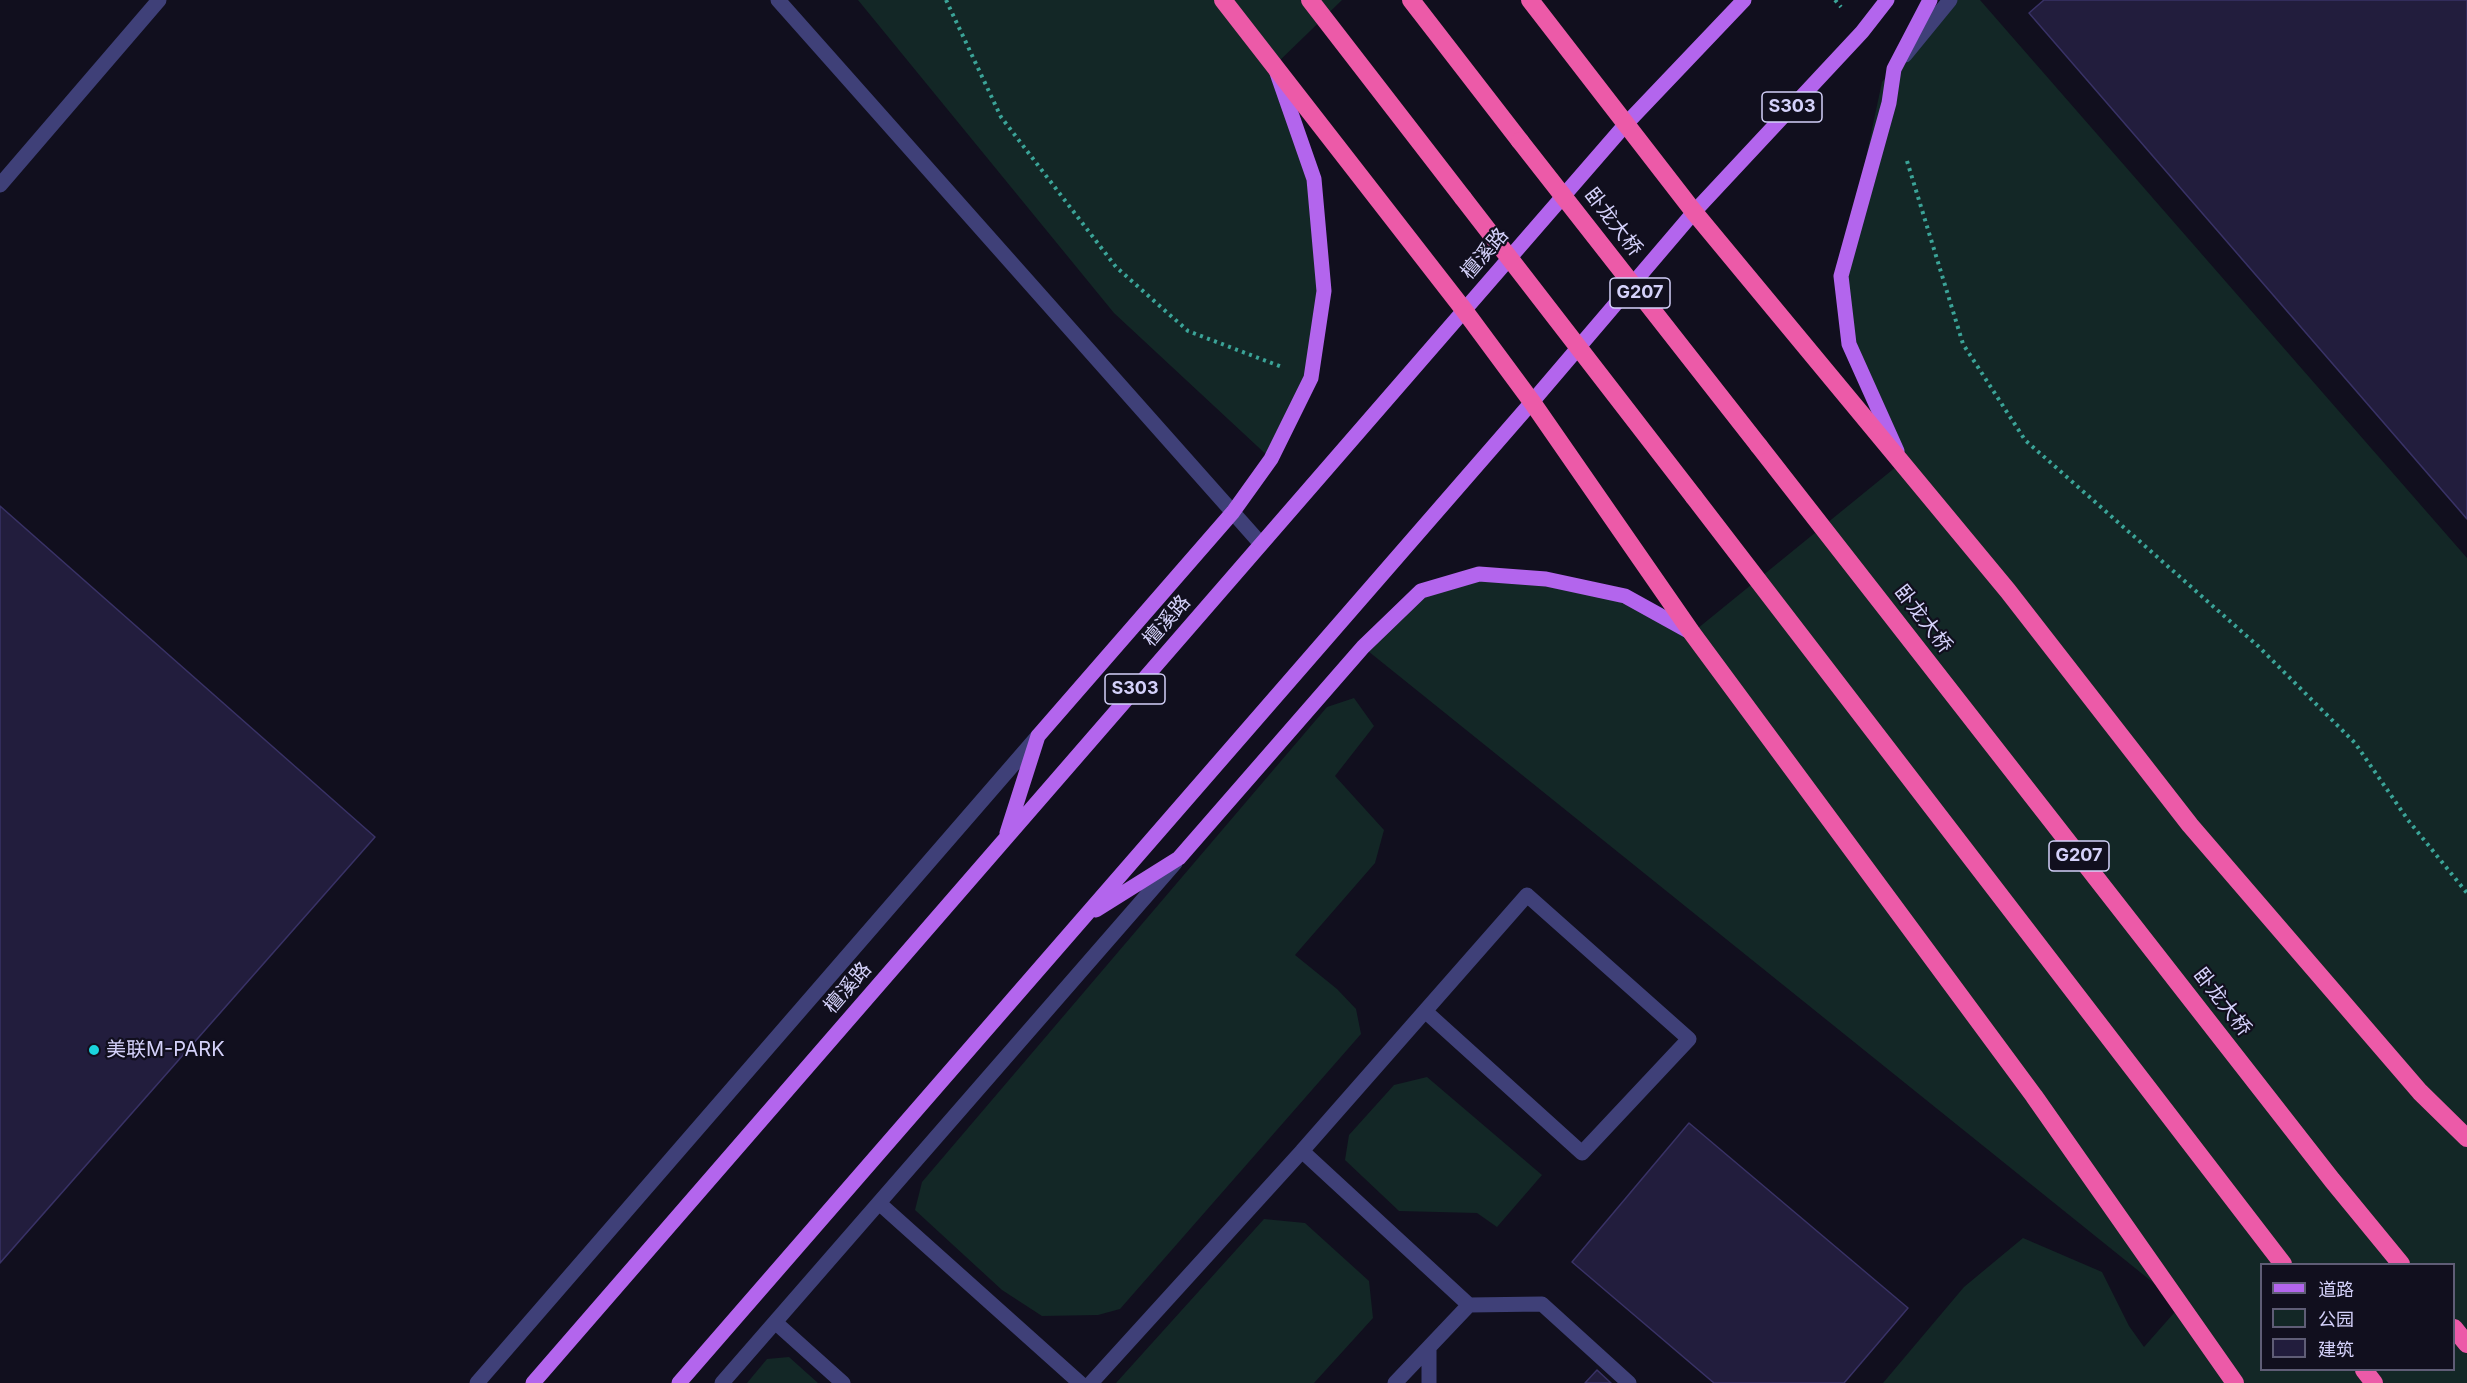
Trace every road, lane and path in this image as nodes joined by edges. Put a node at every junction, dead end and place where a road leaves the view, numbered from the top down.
1 (159, 0) edge
2 (778, 0) edge
3 (946, 0) edge
4 (1223, 0) edge
5 (1310, 0) edge
6 (1411, 0) edge
7 (1530, 0) edge
8 (1744, 0) edge
9 (1835, 0) edge
10 (1887, 0) edge
11 (1930, 0) edge
12 (1950, 0) edge
13 (1862, 32) junction
14 (1274, 66) junction
15 (1893, 69) junction
16 (1625, 124) junction
17 (1905, 158) dead end
18 (0, 185) edge
19 (1694, 212) junction
20 (1464, 310) junction
21 (1311, 378) junction
22 (1532, 402) junction
23 (1902, 462) junction
24 (1233, 512) junction
25 (1261, 544) junction
26 (1692, 633) junction
27 (1038, 736) junction
28 (1005, 839) junction
29 (1179, 858) junction
30 (2467, 893) edge
31 (1084, 918) junction
32 (1425, 1011) junction
33 (2467, 1138) edge
34 (1302, 1151) junction
35 (879, 1203) junction
36 (2282, 1263) edge
37 (2401, 1263) edge
38 (1469, 1305) junction
39 (775, 1322) junction
40 (2455, 1329) edge
41 (2467, 1344) edge
42 (1429, 1348) junction
43 (2365, 1371) edge
44 (477, 1383) edge
45 (532, 1383) edge
46 (679, 1383) edge
47 (722, 1383) edge
48 (843, 1383) edge
49 (1080, 1383) edge
50 (1091, 1383) edge
51 (1395, 1383) edge
52 (1429, 1383) edge
53 (1629, 1383) edge
54 (2235, 1383) edge
55 (2374, 1383) edge

1 - 18 street
2 - 24 street
3 - 21 path
4 - 14 highway
5 - 36 highway, bridge
6 - 37 highway, 卧龙大桥 / G207, bridge
7 - 16 highway
8 - 16 main road, 檀溪路 / S303
9 - 13 path
10 - 13 main road, S303
11 - 15 main road
12 - 15 street
13 - 19 main road, S303
14 - 20 highway
14 - 21 main road
15 - 23 main road
16 - 19 highway
16 - 20 main road, 檀溪路 / S303
17 - 30 path
19 - 22 main road, S303
19 - 23 highway
20 - 22 highway
20 - 25 main road, 檀溪路 / S303
21 - 24 main road
22 - 26 highway
22 - 31 main road, S303
23 - 33 highway
24 - 25 street
24 - 27 main road
25 - 28 main road, 檀溪路 / S303
26 - 29 main road
26 - 54 highway
27 - 28 main road
27 - 44 street
28 - 45 main road, 檀溪路 / S303
29 - 31 main road
29 - 35 street
31 - 46 main road, S303
32 - 32 street
32 - 34 street
34 - 38 street
34 - 50 street
35 - 39 street
35 - 49 street
38 - 42 street
38 - 53 street
39 - 47 street
39 - 48 street
40 - 41 highway
42 - 51 street
42 - 52 street
43 - 55 highway

